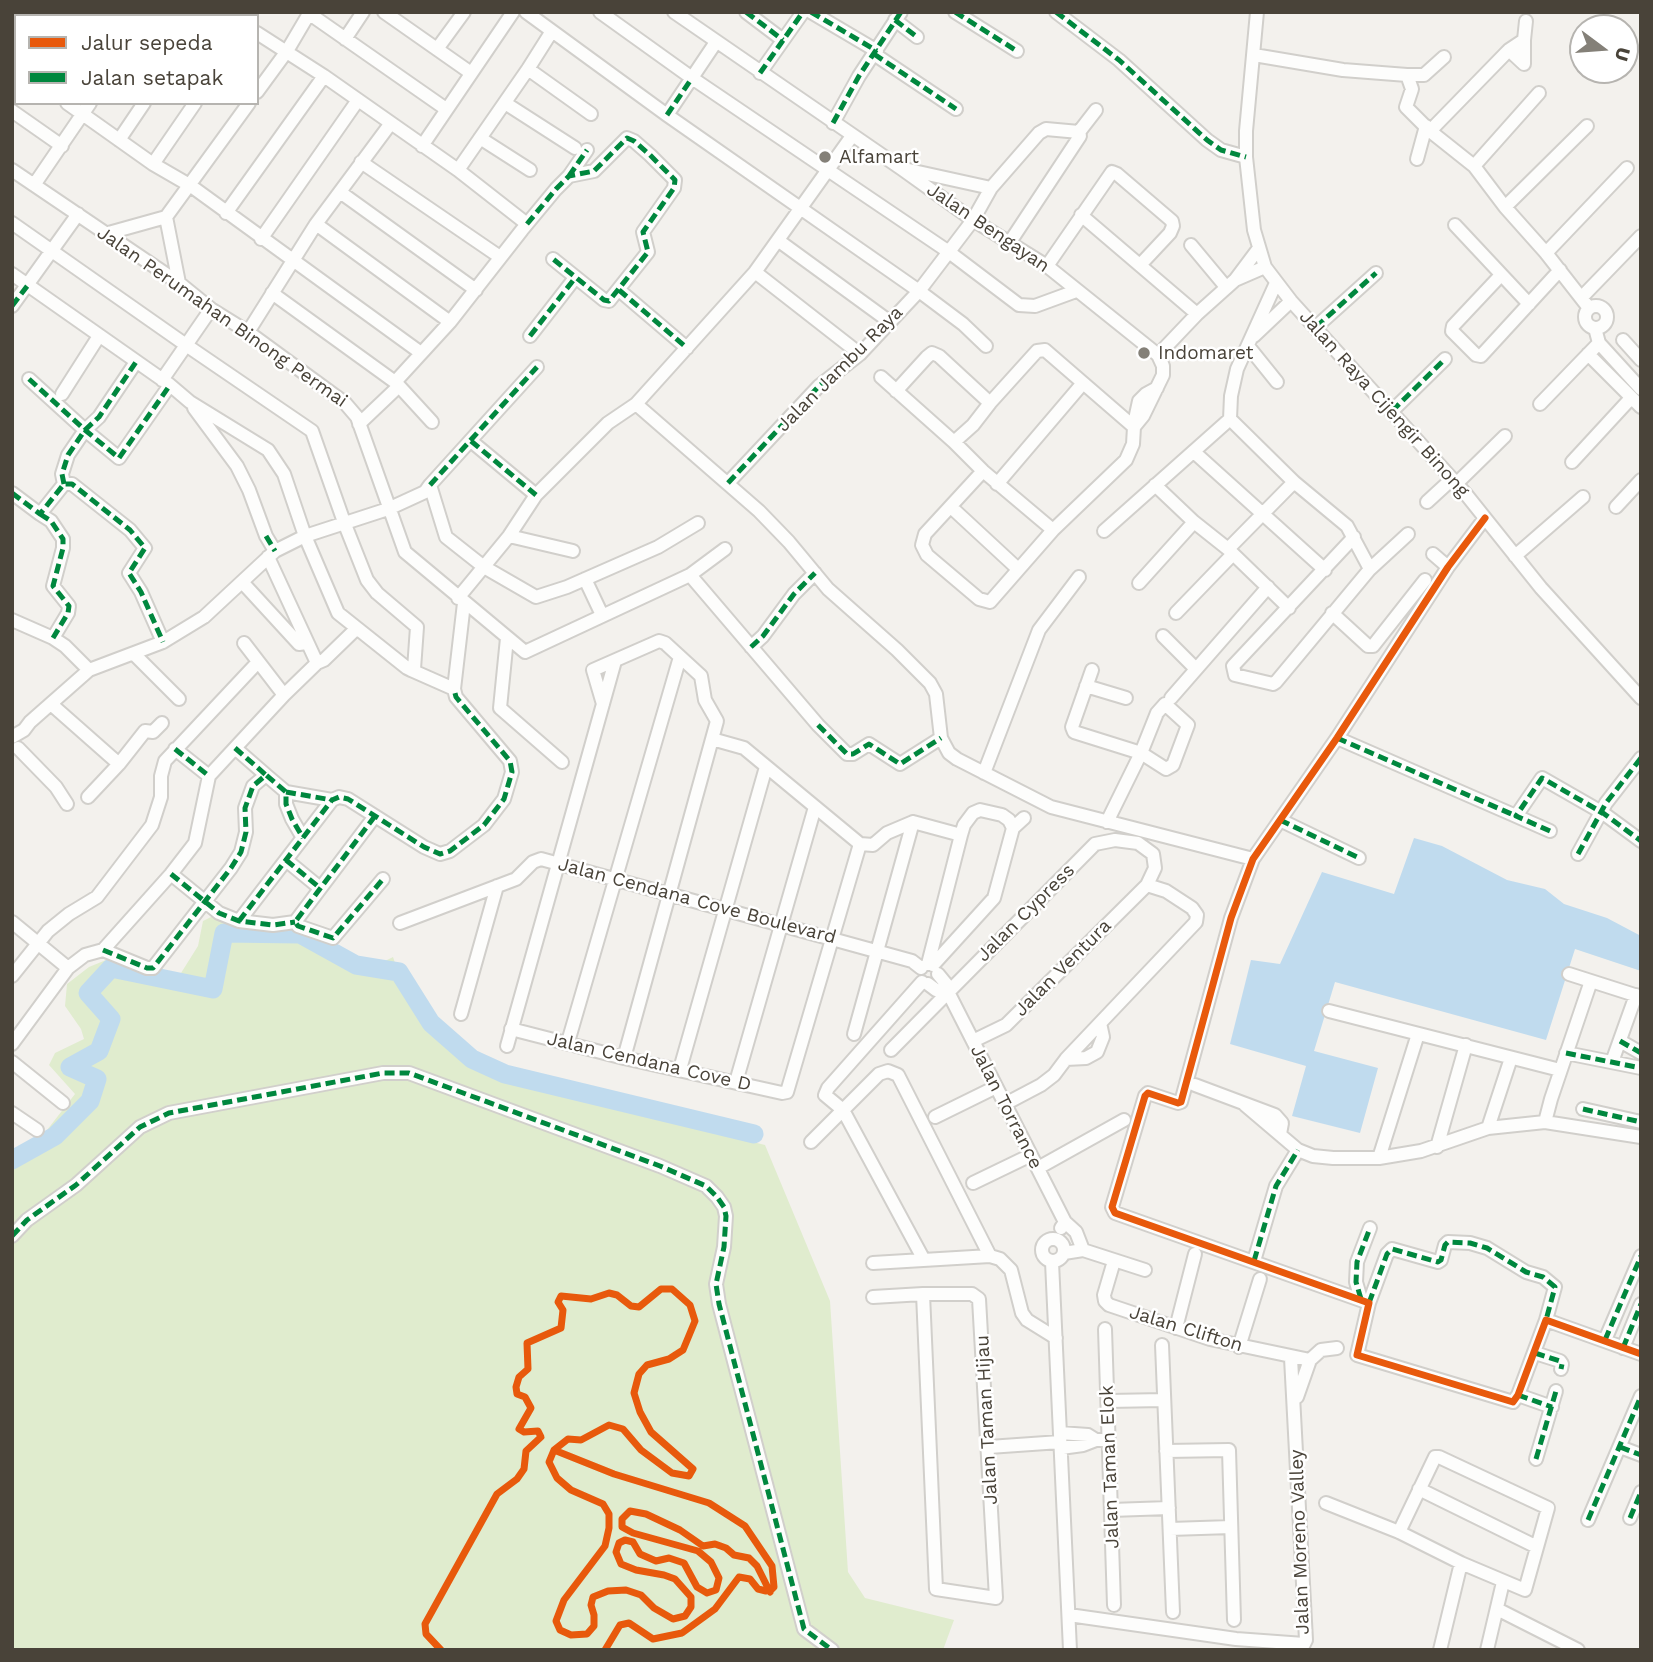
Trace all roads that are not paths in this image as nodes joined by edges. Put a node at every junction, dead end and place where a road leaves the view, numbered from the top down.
1 (363, 12) edge
2 (384, 12) edge
3 (464, 12) edge
4 (513, 12) edge
5 (600, 12) edge
6 (674, 12) edge
7 (746, 12) edge
8 (803, 12) edge
9 (811, 12) edge
10 (955, 12) edge
11 (1056, 12) edge
12 (1257, 12) edge
13 (309, 13) edge
14 (534, 14) edge
15 (898, 16) edge
16 (1526, 20) dead end
17 (552, 31) junction
18 (259, 34) edge
19 (918, 37) dead end
20 (345, 39) junction
21 (783, 40) junction
22 (1524, 40) junction
23 (716, 42) junction
24 (437, 49) junction
25 (1510, 50) junction
26 (286, 51) junction
27 (1017, 51) dead end
28 (876, 53) junction
29 (1254, 55) junction
30 (1444, 57) dead end
31 (528, 69) junction
32 (471, 73) junction
33 (760, 73) junction
34 (1406, 75) junction
35 (1424, 75) junction
36 (324, 76) junction
37 (692, 78) junction
38 (259, 89) edge
39 (1412, 89) junction
40 (1539, 93) dead end
41 (358, 100) junction
42 (505, 103) junction
43 (69, 105) edge
44 (89, 105) edge
45 (143, 105) edge
46 (194, 105) edge
47 (248, 105) edge
48 (956, 108) dead end
49 (446, 109) junction
50 (1096, 110) dead end
51 (12, 111) edge
52 (592, 114) dead end
53 (83, 115) junction
54 (667, 115) junction
55 (833, 122) junction
56 (391, 123) junction
57 (1587, 126) dead end
58 (1428, 128) junction
59 (1079, 132) junction
60 (852, 136) junction
61 (480, 138) junction
62 (119, 140) junction
63 (1421, 144) junction
64 (62, 146) junction
65 (422, 146) junction
66 (1454, 150) junction
67 (1246, 157) junction
68 (1417, 159) dead end
69 (361, 162) junction
70 (153, 163) junction
71 (1474, 166) junction
72 (1627, 168) dead end
73 (902, 169) junction
74 (12, 170) edge
75 (458, 170) junction
76 (530, 170) dead end
77 (827, 171) junction
78 (569, 176) junction
79 (34, 185) junction
80 (191, 186) junction
81 (991, 188) junction
82 (340, 192) junction
83 (801, 207) junction
84 (1505, 207) junction
85 (226, 213) junction
86 (78, 214) junction
87 (1082, 215) junction
88 (166, 218) junction
89 (972, 220) junction
90 (12, 223) edge
91 (316, 224) junction
92 (527, 224) junction
93 (1455, 225) dead end
94 (105, 234) junction
95 (1641, 236) edge
96 (261, 239) junction
97 (779, 241) junction
98 (1010, 242) junction
99 (1191, 246) dead end
100 (1259, 248) junction
101 (53, 250) junction
102 (949, 252) junction
103 (1546, 253) junction
104 (500, 257) junction
105 (553, 259) dead end
106 (292, 261) junction
107 (1141, 264) junction
108 (1047, 266) junction
109 (1265, 267) junction
110 (1560, 270) junction
111 (755, 272) junction
112 (12, 274) edge
113 (1377, 274) dead end
114 (1501, 275) junction
115 (575, 278) junction
116 (180, 283) junction
117 (1276, 283) junction
118 (1230, 284) junction
119 (28, 285) junction
120 (475, 290) junction
121 (619, 290) junction
122 (919, 291) junction
123 (1076, 291) junction
124 (272, 293) junction
125 (1582, 297) junction
126 (1291, 301) junction
127 (1529, 304) junction
128 (12, 306) edge
129 (1590, 308) junction
130 (211, 309) junction
131 (1197, 314) junction
132 (450, 322) junction
133 (890, 322) junction
134 (1315, 327) junction
135 (1595, 328) junction
136 (248, 332) junction
137 (99, 336) junction
138 (530, 336) dead end
139 (1623, 340) dead end
140 (1250, 342) junction
141 (1599, 343) junction
142 (186, 345) junction
143 (986, 346) dead end
144 (687, 348) junction
145 (421, 353) junction
146 (860, 354) junction
147 (1588, 354) junction
148 (1158, 355) junction
149 (1446, 359) dead end
150 (1641, 360) edge
151 (136, 362) junction
152 (537, 367) dead end
153 (881, 377) dead end
154 (29, 379) dead end
155 (1277, 382) dead end
156 (166, 383) junction
157 (1083, 383) junction
158 (397, 384) junction
159 (896, 391) junction
160 (62, 394) dead end
161 (1638, 398) edge
162 (190, 402) junction
163 (990, 403) junction
164 (636, 404) junction
165 (1540, 404) dead end
166 (1392, 411) junction
167 (1230, 419) junction
168 (432, 422) dead end
169 (359, 424) junction
170 (1134, 428) junction
171 (85, 430) junction
172 (1505, 436) dead end
173 (471, 441) junction
174 (954, 442) junction
175 (1194, 452) junction
176 (1572, 462) dead end
177 (983, 471) junction
178 (1641, 480) edge
179 (1454, 481) junction
180 (1294, 482) junction
181 (728, 483) junction
182 (64, 484) junction
183 (998, 484) junction
184 (430, 485) junction
185 (1155, 485) junction
186 (12, 493) edge
187 (536, 495) junction
188 (1583, 497) dead end
189 (1427, 502) dead end
190 (951, 507) junction
191 (1616, 507) dead end
192 (388, 509) junction
193 (40, 514) junction
194 (1262, 515) junction
195 (1485, 518) junction
196 (344, 522) junction
197 (1194, 522) junction
198 (698, 523) dead end
199 (1053, 530) junction
200 (1104, 531) dead end
201 (1408, 534) dead end
202 (305, 536) junction
203 (509, 536) junction
204 (1354, 537) junction
205 (725, 549) dead end
206 (573, 551) dead end
207 (1230, 552) junction
208 (272, 554) junction
209 (1433, 554) dead end
210 (1515, 556) junction
211 (484, 567) junction
212 (1448, 567) junction
213 (1018, 569) junction
214 (1370, 569) junction
215 (1325, 570) junction
216 (815, 573) junction
217 (690, 575) junction
218 (1079, 577) dead end
219 (584, 579) junction
220 (1425, 580) dead end
221 (243, 583) junction
222 (1139, 583) dead end
223 (1268, 587) junction
224 (461, 601) junction
225 (1289, 608) junction
226 (1176, 613) dead end
227 (1332, 613) junction
228 (602, 615) junction
229 (12, 620) edge
230 (356, 629) junction
231 (1163, 636) dead end
232 (52, 638) junction
233 (507, 638) junction
234 (163, 642) junction
235 (244, 643) dead end
236 (306, 643) junction
237 (751, 646) junction
238 (135, 654) junction
239 (680, 657) junction
240 (615, 661) junction
241 (258, 662) junction
242 (317, 663) junction
243 (1196, 669) junction
244 (89, 670) junction
245 (411, 670) junction
246 (1092, 670) dead end
247 (1086, 686) junction
248 (454, 689) junction
249 (284, 695) junction
250 (1126, 698) dead end
251 (1171, 698) dead end
252 (1641, 698) edge
253 (180, 699) dead end
254 (51, 704) junction
255 (603, 704) junction
256 (162, 723) dead end
257 (1337, 737) junction
258 (941, 738) junction
259 (712, 739) junction
260 (14, 748) edge
261 (235, 748) junction
262 (175, 749) junction
263 (1141, 753) junction
264 (1641, 758) edge
265 (562, 762) dead end
266 (119, 764) junction
267 (766, 766) junction
268 (984, 773) junction
269 (267, 775) junction
270 (209, 776) junction
271 (286, 792) junction
272 (88, 797) dead end
273 (332, 800) junction
274 (68, 804) dead end
275 (815, 807) junction
276 (1603, 813) junction
277 (375, 816) junction
278 (1516, 816) junction
279 (1024, 818) dead end
280 (1280, 820) junction
281 (913, 822) junction
282 (1107, 822) junction
283 (1013, 828) junction
284 (1550, 831) dead end
285 (887, 833) junction
286 (961, 835) junction
287 (303, 838) junction
288 (1641, 841) edge
289 (860, 844) junction
290 (907, 846) junction
291 (1578, 854) dead end
292 (1360, 858) dead end
293 (1253, 859) junction
294 (286, 860) junction
295 (558, 863) junction
296 (171, 874) junction
297 (383, 879) dead end
298 (615, 879) junction
299 (1147, 885) junction
300 (497, 886) junction
301 (320, 888) junction
302 (670, 894) junction
303 (203, 902) junction
304 (725, 909) junction
305 (239, 921) junction
306 (12, 922) edge
307 (295, 922) junction
308 (400, 923) dead end
309 (781, 925) junction
310 (832, 939) junction
311 (38, 943) junction
312 (103, 950) junction
313 (878, 951) junction
314 (68, 968) junction
315 (930, 968) junction
316 (1569, 974) dead end
317 (12, 975) edge
318 (1591, 981) junction
319 (925, 983) junction
320 (948, 992) junction
321 (1638, 996) edge
322 (1329, 1011) dead end
323 (461, 1014) dead end
324 (512, 1029) junction
325 (886, 1031) dead end
326 (854, 1034) dead end
327 (1418, 1034) junction
328 (973, 1041) junction
329 (1620, 1041) junction
330 (568, 1042) junction
331 (12, 1044) edge
332 (1466, 1045) junction
333 (507, 1046) dead end
334 (1566, 1053) junction
335 (1641, 1053) edge
336 (624, 1058) junction
337 (1511, 1058) junction
338 (12, 1062) edge
339 (1612, 1062) junction
340 (1641, 1068) edge
341 (680, 1069) junction
342 (1560, 1070) junction
343 (736, 1082) junction
344 (1195, 1085) dead end
345 (996, 1087) junction
346 (64, 1102) dead end
347 (1005, 1104) junction
348 (1583, 1110) dead end
349 (844, 1111) junction
350 (12, 1113) edge
351 (935, 1117) dead end
352 (1124, 1120) dead end
353 (1545, 1122) junction
354 (1641, 1122) edge
355 (1488, 1128) junction
356 (37, 1130) dead end
357 (1641, 1137) edge
358 (811, 1142) dead end
359 (1437, 1147) junction
360 (1298, 1150) junction
361 (1031, 1155) junction
362 (1379, 1158) junction
363 (1038, 1168) junction
364 (973, 1183) dead end
365 (1065, 1222) junction
366 (1370, 1228) dead end
367 (12, 1236) edge
368 (1054, 1239) junction
369 (1083, 1250) junction
370 (1065, 1253) junction
371 (1195, 1254) dead end
372 (990, 1256) junction
373 (1640, 1259) edge
374 (924, 1260) junction
375 (1114, 1261) junction
376 (1254, 1261) junction
377 (1052, 1262) junction
378 (873, 1264) dead end
379 (1145, 1270) dead end
380 (1259, 1279) dead end
381 (923, 1294) junction
382 (873, 1297) dead end
383 (1365, 1301) junction
384 (1641, 1304) edge
385 (1546, 1320) junction
386 (1176, 1328) junction
387 (1105, 1329) dead end
388 (1056, 1338) junction
389 (1605, 1340) junction
390 (1162, 1345) dead end
391 (1239, 1347) junction
392 (1337, 1348) dead end
393 (1623, 1348) junction
394 (1535, 1353) junction
395 (1641, 1354) edge
396 (1292, 1358) junction
397 (1310, 1360) junction
398 (1561, 1369) dead end
399 (1556, 1391) dead end
400 (1518, 1395) junction
401 (1641, 1396) edge
402 (1164, 1400) junction
403 (1108, 1401) junction
404 (1296, 1401) junction
405 (1552, 1407) junction
406 (1102, 1440) junction
407 (1060, 1441) junction
408 (989, 1447) junction
409 (1620, 1447) junction
410 (1166, 1451) junction
411 (1641, 1455) edge
412 (1536, 1459) dead end
413 (1419, 1489) junction
414 (1641, 1492) edge
415 (1326, 1503) dead end
416 (1169, 1508) junction
417 (1111, 1510) junction
418 (1630, 1518) dead end
419 (1588, 1520) dead end
420 (1231, 1527) junction
421 (1170, 1529) junction
422 (1399, 1532) junction
423 (1537, 1547) junction
424 (1461, 1563) junction
425 (1503, 1582) junction
426 (1114, 1605) dead end
427 (1497, 1609) junction
428 (1173, 1612) dead end
429 (1069, 1619) junction
430 (1234, 1620) dead end
431 (1490, 1649) edge
432 (832, 1650) edge
433 (1070, 1650) edge
434 (1440, 1650) edge
435 (1578, 1650) edge

1 - 20 street
2 - 24 street
3 - 24 street
4 - 32 street
5 - 37 street
6 - 23 street, Jalan Bengayan
7 - 21 street
8 - 21 street
9 - 28 street
10 - 27 street
11 - 67 street
12 - 29 street, Jalan Raya Cijengir Binong
13 - 20 street
13 - 26 street
14 - 17 street
15 - 19 street
15 - 28 street
16 - 22 street
17 - 31 street
17 - 54 street
18 - 26 street
20 - 49 street
21 - 33 street
22 - 25 street
22 - 25 street
23 - 33 street, Jalan Bengayan
23 - 37 street
24 - 32 street
25 - 58 street
26 - 36 street
26 - 38 street
28 - 48 street
28 - 55 street
29 - 34 street
29 - 67 street, Jalan Raya Cijengir Binong
30 - 35 street
31 - 42 street
31 - 52 street
32 - 49 street
33 - 55 street, Jalan Bengayan
34 - 35 street
34 - 39 street
35 - 39 street
36 - 41 street
36 - 85 street
37 - 54 street
37 - 77 street
39 - 58 street
40 - 71 street
41 - 56 street
41 - 96 street
42 - 61 street
42 - 78 street
43 - 53 street
44 - 53 street
45 - 62 street
46 - 70 street
47 - 80 street
49 - 65 street
50 - 59 street
51 - 64 street
53 - 62 street
53 - 64 street
54 - 83 street
55 - 60 street, Jalan Bengayan
56 - 65 street
56 - 69 street
57 - 84 street
58 - 63 street
58 - 66 street
59 - 81 street, Jalan Jambu Raya
59 - 98 street
60 - 73 street, Jalan Bengayan
60 - 77 street
61 - 75 street
61 - 76 street
62 - 70 street
63 - 66 street
63 - 68 street
64 - 79 street
65 - 75 street
66 - 71 street
67 - 100 street, Jalan Raya Cijengir Binong
69 - 82 street
69 - 104 street
70 - 80 street
71 - 84 street
72 - 103 street
73 - 81 street
73 - 89 street, Jalan Bengayan
74 - 79 street, Jalan Perumahan Binong Permai
75 - 92 street
77 - 83 street
77 - 102 street
78 - 92 street
78 - 121 street
79 - 86 street, Jalan Perumahan Binong Permai
80 - 85 street
80 - 88 street
81 - 89 street, Jalan Jambu Raya
82 - 91 street
82 - 120 street
83 - 97 street
83 - 122 street
84 - 103 street
85 - 96 street
86 - 94 street, Jalan Perumahan Binong Permai
86 - 101 street
87 - 107 street
87 - 107 street
87 - 108 street
88 - 94 street
88 - 116 street
89 - 98 street, Jalan Bengayan
89 - 102 street, Jalan Jambu Raya
90 - 101 street
91 - 106 street
91 - 132 street
92 - 104 street
93 - 114 street
94 - 116 street, Jalan Perumahan Binong Permai
95 - 125 street
96 - 106 street
97 - 111 street
97 - 133 street
98 - 108 street, Jalan Bengayan
99 - 118 street
100 - 109 street, Jalan Raya Cijengir Binong
100 - 118 street
101 - 119 street
101 - 142 street
102 - 122 street, Jalan Jambu Raya
102 - 123 street
103 - 110 street
104 - 120 street
105 - 115 street
106 - 124 street
106 - 145 street
107 - 131 street
108 - 123 street, Jalan Bengayan
109 - 117 street, Jalan Raya Cijengir Binong
109 - 118 street
110 - 125 street
110 - 127 street
111 - 144 street
111 - 146 street
112 - 119 street
113 - 134 street
114 - 127 street
114 - 127 street
115 - 121 street
115 - 138 street
116 - 130 street, Jalan Perumahan Binong Permai
117 - 126 street, Jalan Raya Cijengir Binong
117 - 140 street
118 - 131 street
119 - 128 street
119 - 137 street
120 - 132 street
121 - 144 street
122 - 133 street, Jalan Jambu Raya
122 - 143 street
123 - 148 street, Jalan Bengayan
124 - 136 street
124 - 158 street
125 - 129 street
126 - 134 street, Jalan Raya Cijengir Binong
126 - 140 street
129 - 135 street
129 - 135 street
130 - 136 street, Jalan Perumahan Binong Permai
130 - 142 street
131 - 148 street
132 - 145 street
133 - 146 street, Jalan Jambu Raya
134 - 166 street, Jalan Raya Cijengir Binong
135 - 141 street
136 - 169 street, Jalan Perumahan Binong Permai
137 - 151 street
137 - 160 street
139 - 150 street
140 - 155 street
140 - 167 street
141 - 147 street
141 - 161 street
142 - 156 street
142 - 196 street
144 - 164 street
145 - 158 street
146 - 181 street, Jalan Jambu Raya
147 - 161 street
147 - 165 street
148 - 170 street
149 - 166 street
151 - 156 street
151 - 171 street
152 - 173 street
153 - 159 street
154 - 171 street
156 - 162 street
156 - 171 street
157 - 163 street
157 - 170 street
157 - 183 street
158 - 168 street
158 - 169 street
159 - 163 street
159 - 174 street
161 - 176 street
162 - 202 street
162 - 208 street
163 - 174 street
164 - 181 street
164 - 187 street
166 - 179 street, Jalan Raya Cijengir Binong
167 - 175 street
167 - 180 street
169 - 192 street, Jalan Perumahan Binong Permai
170 - 199 street
171 - 182 street
172 - 179 street
173 - 184 street
173 - 187 street
174 - 177 street
175 - 185 street
175 - 194 street
177 - 183 street
177 - 190 street
178 - 191 street
179 - 189 street
179 - 195 street, Jalan Raya Cijengir Binong
180 - 194 street
180 - 204 street
181 - 216 street
182 - 193 street
182 - 234 street
183 - 199 street
184 - 192 street
184 - 211 street
185 - 197 street
185 - 200 street
186 - 193 street
187 - 203 street
188 - 210 street
190 - 213 street
190 - 213 street
192 - 196 street
192 - 224 street, Jalan Perumahan Binong Permai
193 - 232 street
194 - 207 street
194 - 215 street
195 - 210 street, Jalan Raya Cijengir Binong
195 - 212 street
196 - 202 street
196 - 245 street
197 - 207 street
197 - 222 street
198 - 219 street
199 - 213 street
201 - 214 street
202 - 208 street
202 - 230 street
203 - 206 street
203 - 211 street
204 - 214 street
204 - 215 street
205 - 217 street
207 - 223 street
207 - 226 street
208 - 221 street
208 - 236 street
209 - 212 street
210 - 252 street, Jalan Raya Cijengir Binong
211 - 219 street
211 - 224 street
212 - 257 street
214 - 227 street
215 - 225 street
216 - 237 street
216 - 258 street
217 - 228 street
217 - 237 street
218 - 268 street
219 - 228 street
220 - 227 street
221 - 234 street
221 - 236 street
223 - 225 street
223 - 243 street
224 - 233 street, Jalan Perumahan Binong Permai
224 - 248 street
225 - 227 street
228 - 233 street, Jalan Perumahan Binong Permai
229 - 232 street
230 - 242 street
230 - 245 street
231 - 243 street
232 - 244 street
233 - 265 street
234 - 238 street
235 - 241 street
236 - 242 street
237 - 258 street
238 - 244 street
238 - 253 street
239 - 240 street
239 - 259 street
239 - 298 street
240 - 255 street
240 - 255 street
241 - 249 street
241 - 262 street
242 - 249 street
243 - 251 street
244 - 254 street
245 - 248 street
246 - 247 street
247 - 250 street
247 - 263 street
248 - 277 street
249 - 261 street
254 - 260 street
254 - 266 street
255 - 295 street
256 - 266 street
257 - 278 street
257 - 280 street
258 - 268 street
259 - 267 street
259 - 302 street
260 - 274 street
261 - 269 street
261 - 270 street
262 - 270 street
262 - 311 street
263 - 263 street
263 - 282 street
264 - 276 street
266 - 272 street
267 - 275 street
267 - 304 street
268 - 282 street
269 - 271 street
269 - 303 street
270 - 296 street
271 - 273 street
271 - 287 street
273 - 277 street
273 - 287 street
275 - 289 street
275 - 309 street
276 - 278 street
276 - 288 street
276 - 291 street
277 - 301 street
278 - 284 street
279 - 283 street
280 - 292 street
280 - 293 street
281 - 285 street
281 - 286 street
281 - 290 street
282 - 293 street
283 - 286 street
283 - 315 street
285 - 289 street
285 - 290 street
286 - 315 street
287 - 294 street
289 - 310 street
290 - 313 street
293 - 376 street
294 - 301 street
294 - 305 street
295 - 298 street, Jalan Cendana Cove Boulevard
295 - 300 street, Jalan Cendana Cove Boulevard
295 - 324 street
296 - 303 street
296 - 312 street
297 - 307 street
298 - 302 street, Jalan Cendana Cove Boulevard
298 - 330 street
299 - 320 street, Jalan Cypress
299 - 328 street, Jalan Ventura
299 - 347 street
300 - 308 street, Jalan Cendana Cove Boulevard
300 - 323 street
301 - 307 street
302 - 304 street, Jalan Cendana Cove Boulevard
302 - 336 street
303 - 305 street
303 - 312 street
304 - 309 street, Jalan Cendana Cove Boulevard
304 - 341 street
305 - 307 street
306 - 311 street
309 - 310 street, Jalan Cendana Cove Boulevard
309 - 343 street
310 - 313 street, Jalan Cendana Cove Boulevard
310 - 343 street, Jalan Cendana Cove D
311 - 314 street
311 - 317 street
312 - 314 street
313 - 315 street, Jalan Cendana Cove Boulevard
313 - 326 street
314 - 331 street
315 - 319 street
315 - 320 street, Jalan Torrance
316 - 318 street
318 - 321 street
318 - 334 street
319 - 320 street
319 - 349 street
320 - 325 street, Jalan Cypress
320 - 328 street, Jalan Torrance
321 - 329 street
322 - 327 street
324 - 330 street, Jalan Cendana Cove D
324 - 333 street
327 - 332 street
327 - 362 street
328 - 345 street, Jalan Torrance
329 - 335 street
329 - 339 street
330 - 336 street, Jalan Cendana Cove D
332 - 337 street
332 - 359 street
334 - 339 street
334 - 342 street
336 - 341 street, Jalan Cendana Cove D
337 - 342 street
337 - 355 street
338 - 346 street
339 - 340 street
341 - 343 street, Jalan Cendana Cove D
342 - 353 street
344 - 360 street
345 - 347 street, Jalan Torrance
345 - 351 street
347 - 361 street, Jalan Torrance
348 - 354 street
349 - 358 street
349 - 372 street
349 - 374 street
350 - 356 street
352 - 363 street
353 - 355 street
353 - 357 street
355 - 359 street
359 - 362 street
360 - 362 street
360 - 376 street
361 - 363 street, Jalan Torrance
361 - 364 street
363 - 365 street, Jalan Torrance
365 - 368 street
365 - 369 street, Jalan Torrance
366 - 383 street
367 - 432 street
368 - 370 street
368 - 377 street
369 - 370 street
369 - 375 street
370 - 377 street
371 - 386 street
372 - 374 street
372 - 388 street
373 - 389 street
374 - 378 street
375 - 379 street
375 - 386 street, Jalan Clifton
376 - 383 street
377 - 388 street
380 - 391 street
381 - 382 street, Jalan Taman Hijau
381 - 408 street, Jalan Taman Hijau
381 - 408 street, Jalan Taman Hijau
383 - 385 street
383 - 400 street
384 - 393 street
385 - 389 street
385 - 394 street
386 - 391 street, Jalan Clifton
387 - 403 street, Jalan Taman Elok
388 - 407 street
389 - 393 street
390 - 402 street
391 - 396 street, Jalan Clifton
392 - 397 street
393 - 395 street
394 - 398 street
394 - 400 street
396 - 397 street, Jalan Clifton
396 - 404 street, Jalan Moreno Valley
397 - 404 street, Jalan Moreno Valley
399 - 405 street
400 - 405 street
401 - 409 street
402 - 403 street
402 - 410 street
403 - 406 street, Jalan Taman Elok
404 - 429 street, Jalan Moreno Valley
405 - 412 street
406 - 407 street
406 - 417 street, Jalan Taman Elok
407 - 408 street
407 - 429 street
409 - 411 street
409 - 419 street
410 - 416 street
410 - 420 street
413 - 422 street
413 - 423 street
413 - 423 street
414 - 418 street
415 - 422 street
416 - 417 street
416 - 421 street
417 - 426 street, Jalan Taman Elok
420 - 421 street
420 - 430 street
421 - 428 street
422 - 424 street
423 - 425 street
424 - 425 street
424 - 434 street
425 - 427 street
427 - 431 street
427 - 435 street
429 - 433 street

